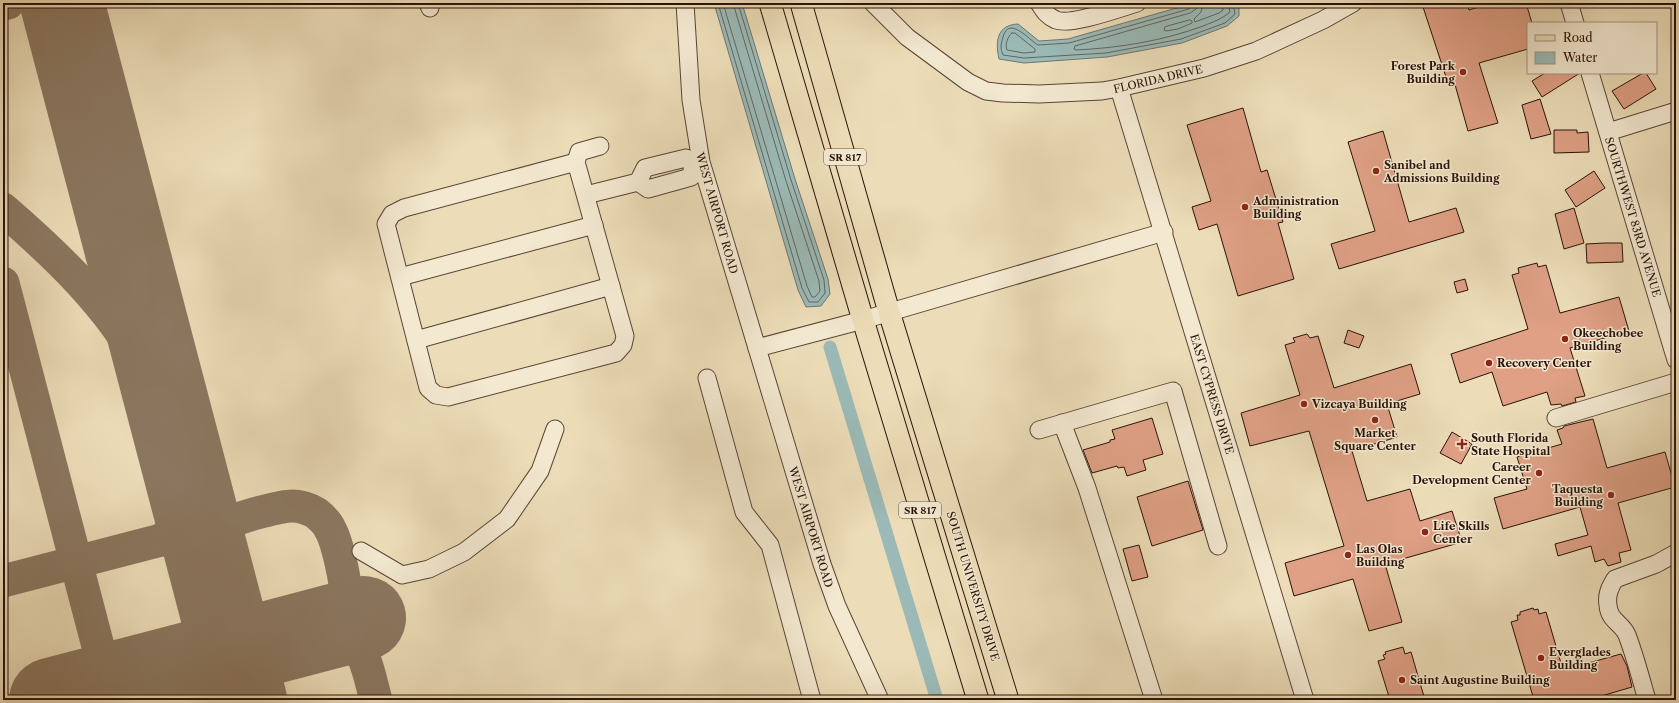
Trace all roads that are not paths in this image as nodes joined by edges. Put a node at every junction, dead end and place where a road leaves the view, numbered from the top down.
1 (685, 3) edge
2 (770, 3) edge
3 (801, 3) edge
4 (873, 3) edge
5 (1039, 3) edge
6 (1137, 3) edge
7 (1354, 3) edge
8 (1569, 3) edge
9 (1575, 22) edge
10 (1590, 74) edge
11 (1119, 88) junction
12 (1676, 111) edge
13 (1608, 132) junction
14 (600, 146) dead end
15 (576, 162) junction
16 (697, 163) junction
17 (586, 195) junction
18 (594, 225) junction
19 (1164, 232) junction
20 (400, 277) junction
21 (611, 286) junction
22 (889, 312) junction
23 (863, 320) junction
24 (416, 340) junction
25 (757, 348) junction
26 (1676, 360) edge
27 (707, 378) dead end
28 (1676, 382) edge
29 (1556, 418) dead end
30 (1062, 423) junction
31 (555, 429) dead end
32 (1039, 430) dead end
33 (1218, 546) dead end
34 (360, 551) dead end
35 (1676, 553) edge
36 (812, 700) edge
37 (880, 700) edge
38 (978, 700) edge
39 (1008, 700) edge
40 (1154, 700) edge
41 (1305, 700) edge
42 (1647, 700) edge

1 - 16 street, WEST AIRPORT ROAD
2 - 23 main road, SR 817
3 - 22 main road, SOUTH UNIVERSITY DRIVE / SR 817
4 - 11 street, FLORIDA DRIVE
5 - 6 street
7 - 11 street, FLORIDA DRIVE
8 - 9 street
10 - 13 street, SOURTHWEST 83RD AVENUE
11 - 19 street, EAST CYPRESS DRIVE
12 - 13 street
13 - 26 street, SOURTHWEST 83RD AVENUE
14 - 15 street
15 - 17 street
15 - 20 street
16 - 17 street
16 - 25 street, WEST AIRPORT ROAD
17 - 18 street
18 - 20 street
18 - 21 street
19 - 22 street
19 - 41 street, EAST CYPRESS DRIVE
20 - 24 street
21 - 24 street
21 - 24 street
22 - 23 street
22 - 39 main road, SOUTH UNIVERSITY DRIVE / SR 817
23 - 25 street
23 - 38 main road, SR 817
25 - 37 street, WEST AIRPORT ROAD
27 - 36 street
28 - 29 street
30 - 32 street
30 - 33 street
30 - 40 street
31 - 34 street
35 - 42 street

